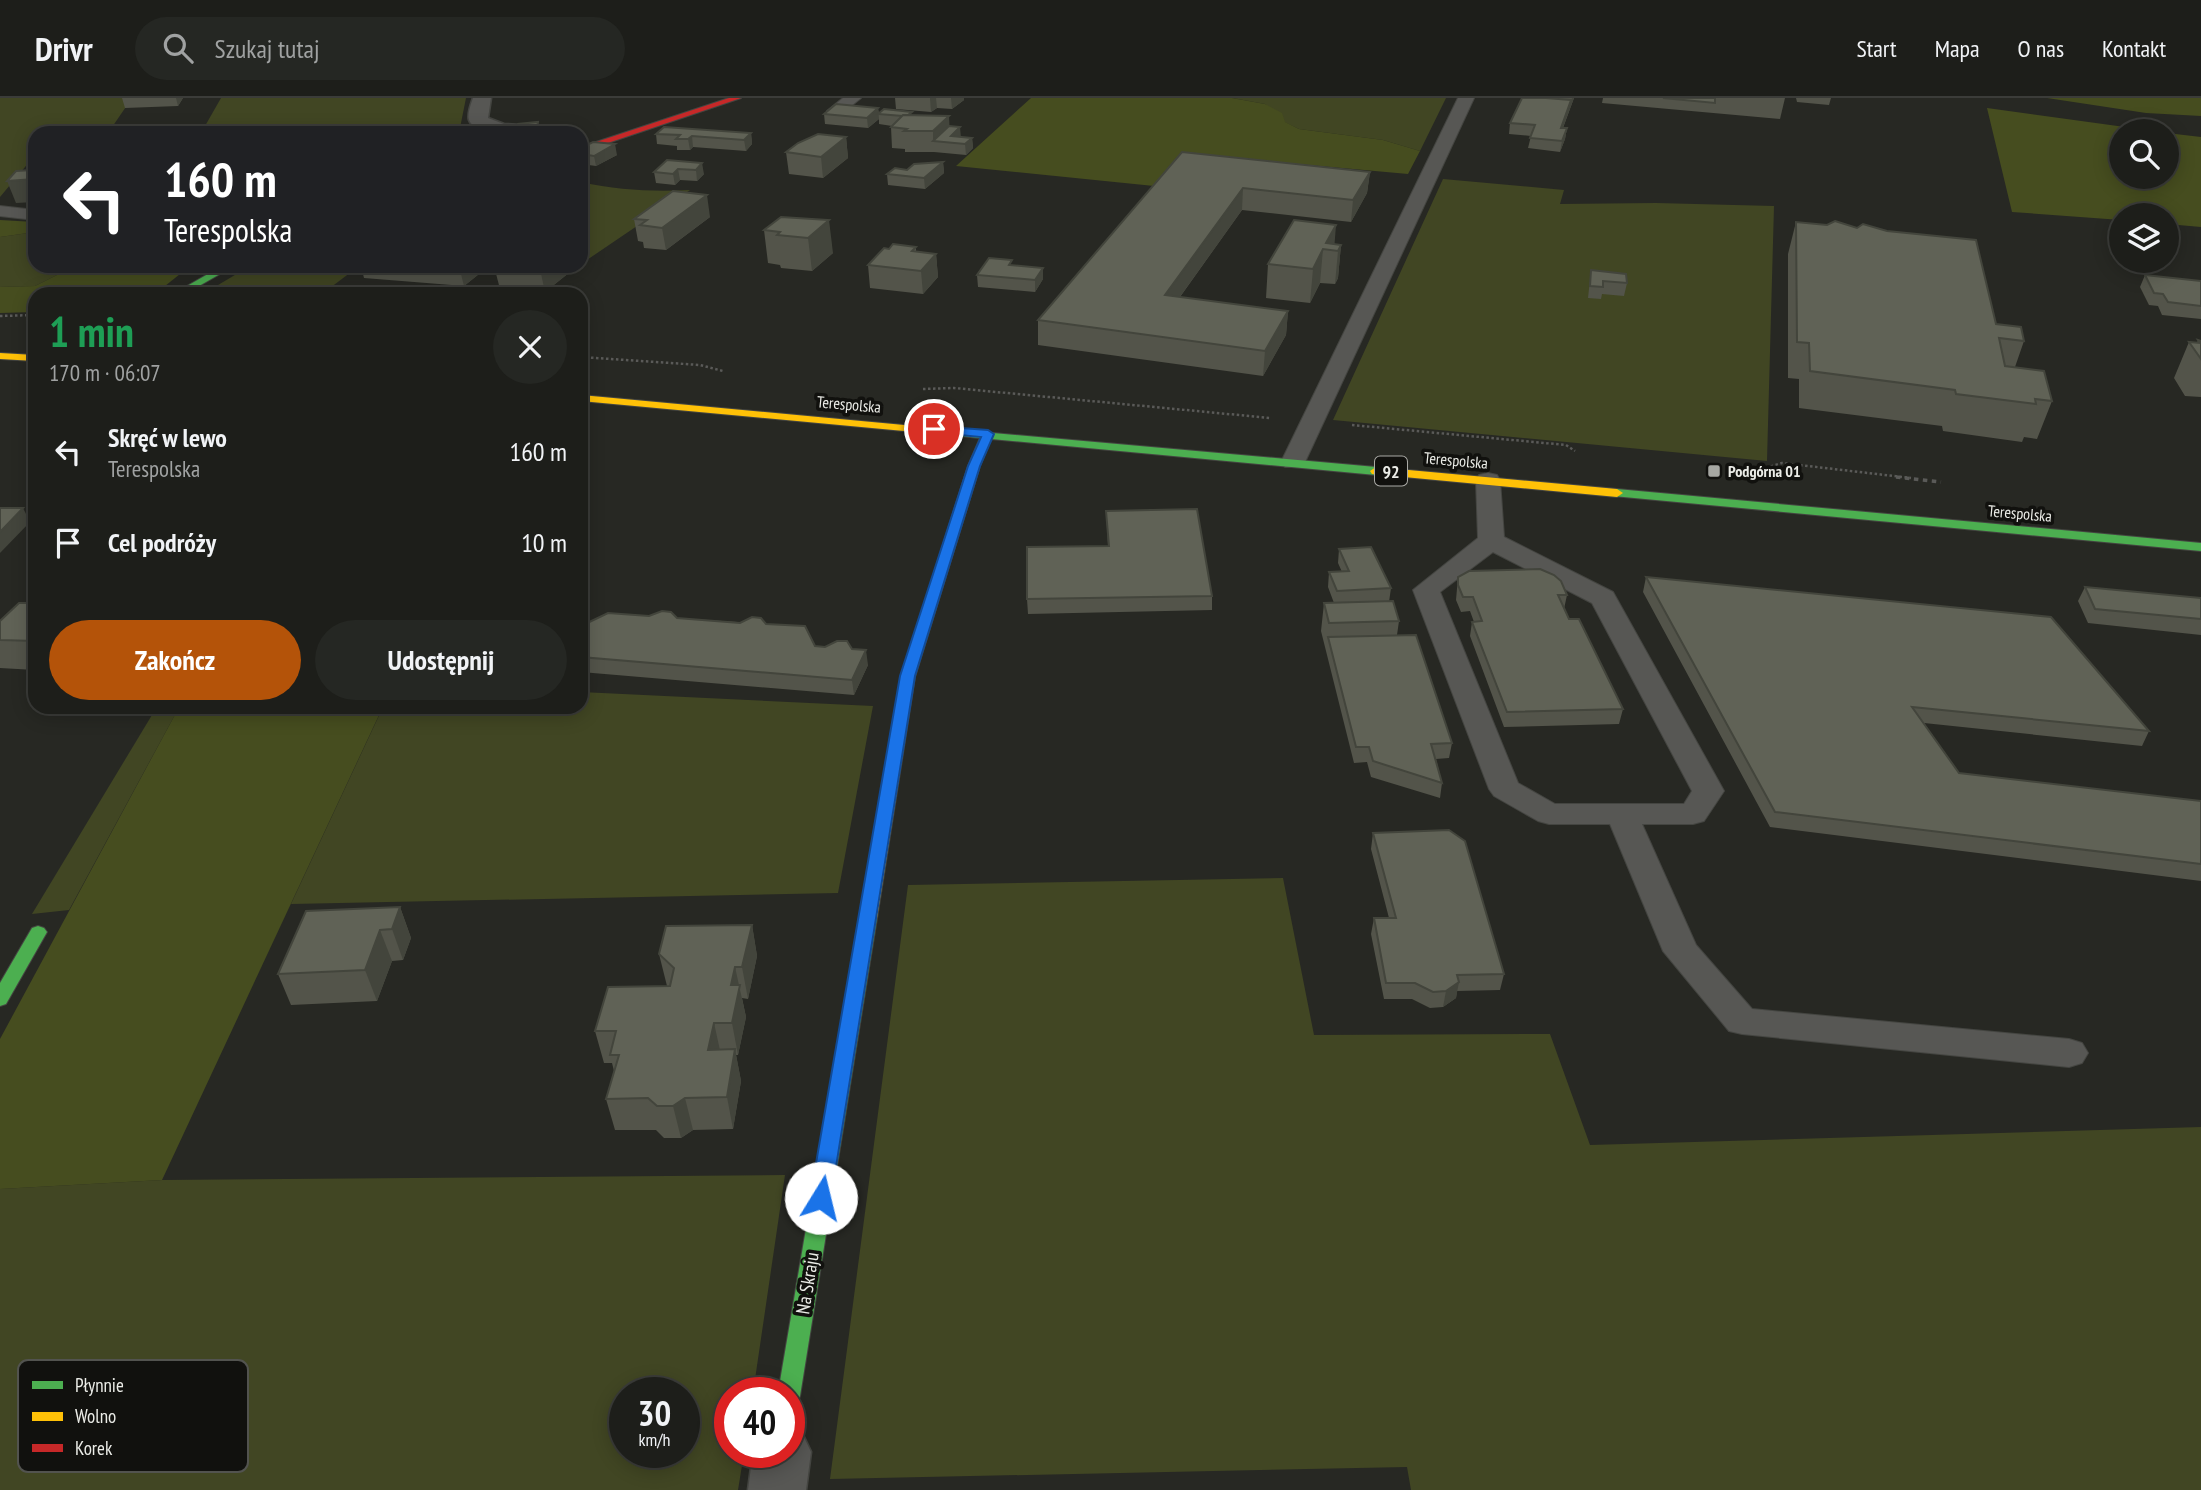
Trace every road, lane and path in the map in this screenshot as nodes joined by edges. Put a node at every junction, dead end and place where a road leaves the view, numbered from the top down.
1 (482, 98) edge
2 (737, 98) edge
3 (853, 98) edge
4 (1466, 98) edge
5 (835, 111) edge
6 (488, 126) edge
7 (588, 143) edge
8 (0, 211) edge
9 (28, 214) edge
10 (216, 273) edge
11 (191, 287) edge
12 (28, 315) edge
13 (0, 316) edge
14 (0, 356) edge
15 (28, 358) edge
16 (588, 399) edge
17 (988, 434) junction
18 (1293, 462) junction
19 (1488, 480) junction
20 (1490, 541) junction
21 (2201, 547) edge
22 (1622, 814) junction
23 (38, 932) dead end
24 (0, 999) edge
25 (2069, 1053) dead end
26 (792, 1377) edge
27 (780, 1468) edge
28 (777, 1490) edge

1 - 6 street
2 - 7 main road
3 - 5 lane
4 - 18 lane
8 - 9 lane
10 - 11 main road
12 - 13 path
14 - 15 main road
16 - 17 main road, Terespolska / 92
17 - 18 main road, Terespolska / 92
17 - 26 main road, Na Skraju
18 - 19 main road, Terespolska / 92
19 - 20 lane
19 - 21 main road, Terespolska / 92
20 - 22 lane
20 - 22 lane
22 - 25 lane
23 - 24 main road
27 - 28 street

